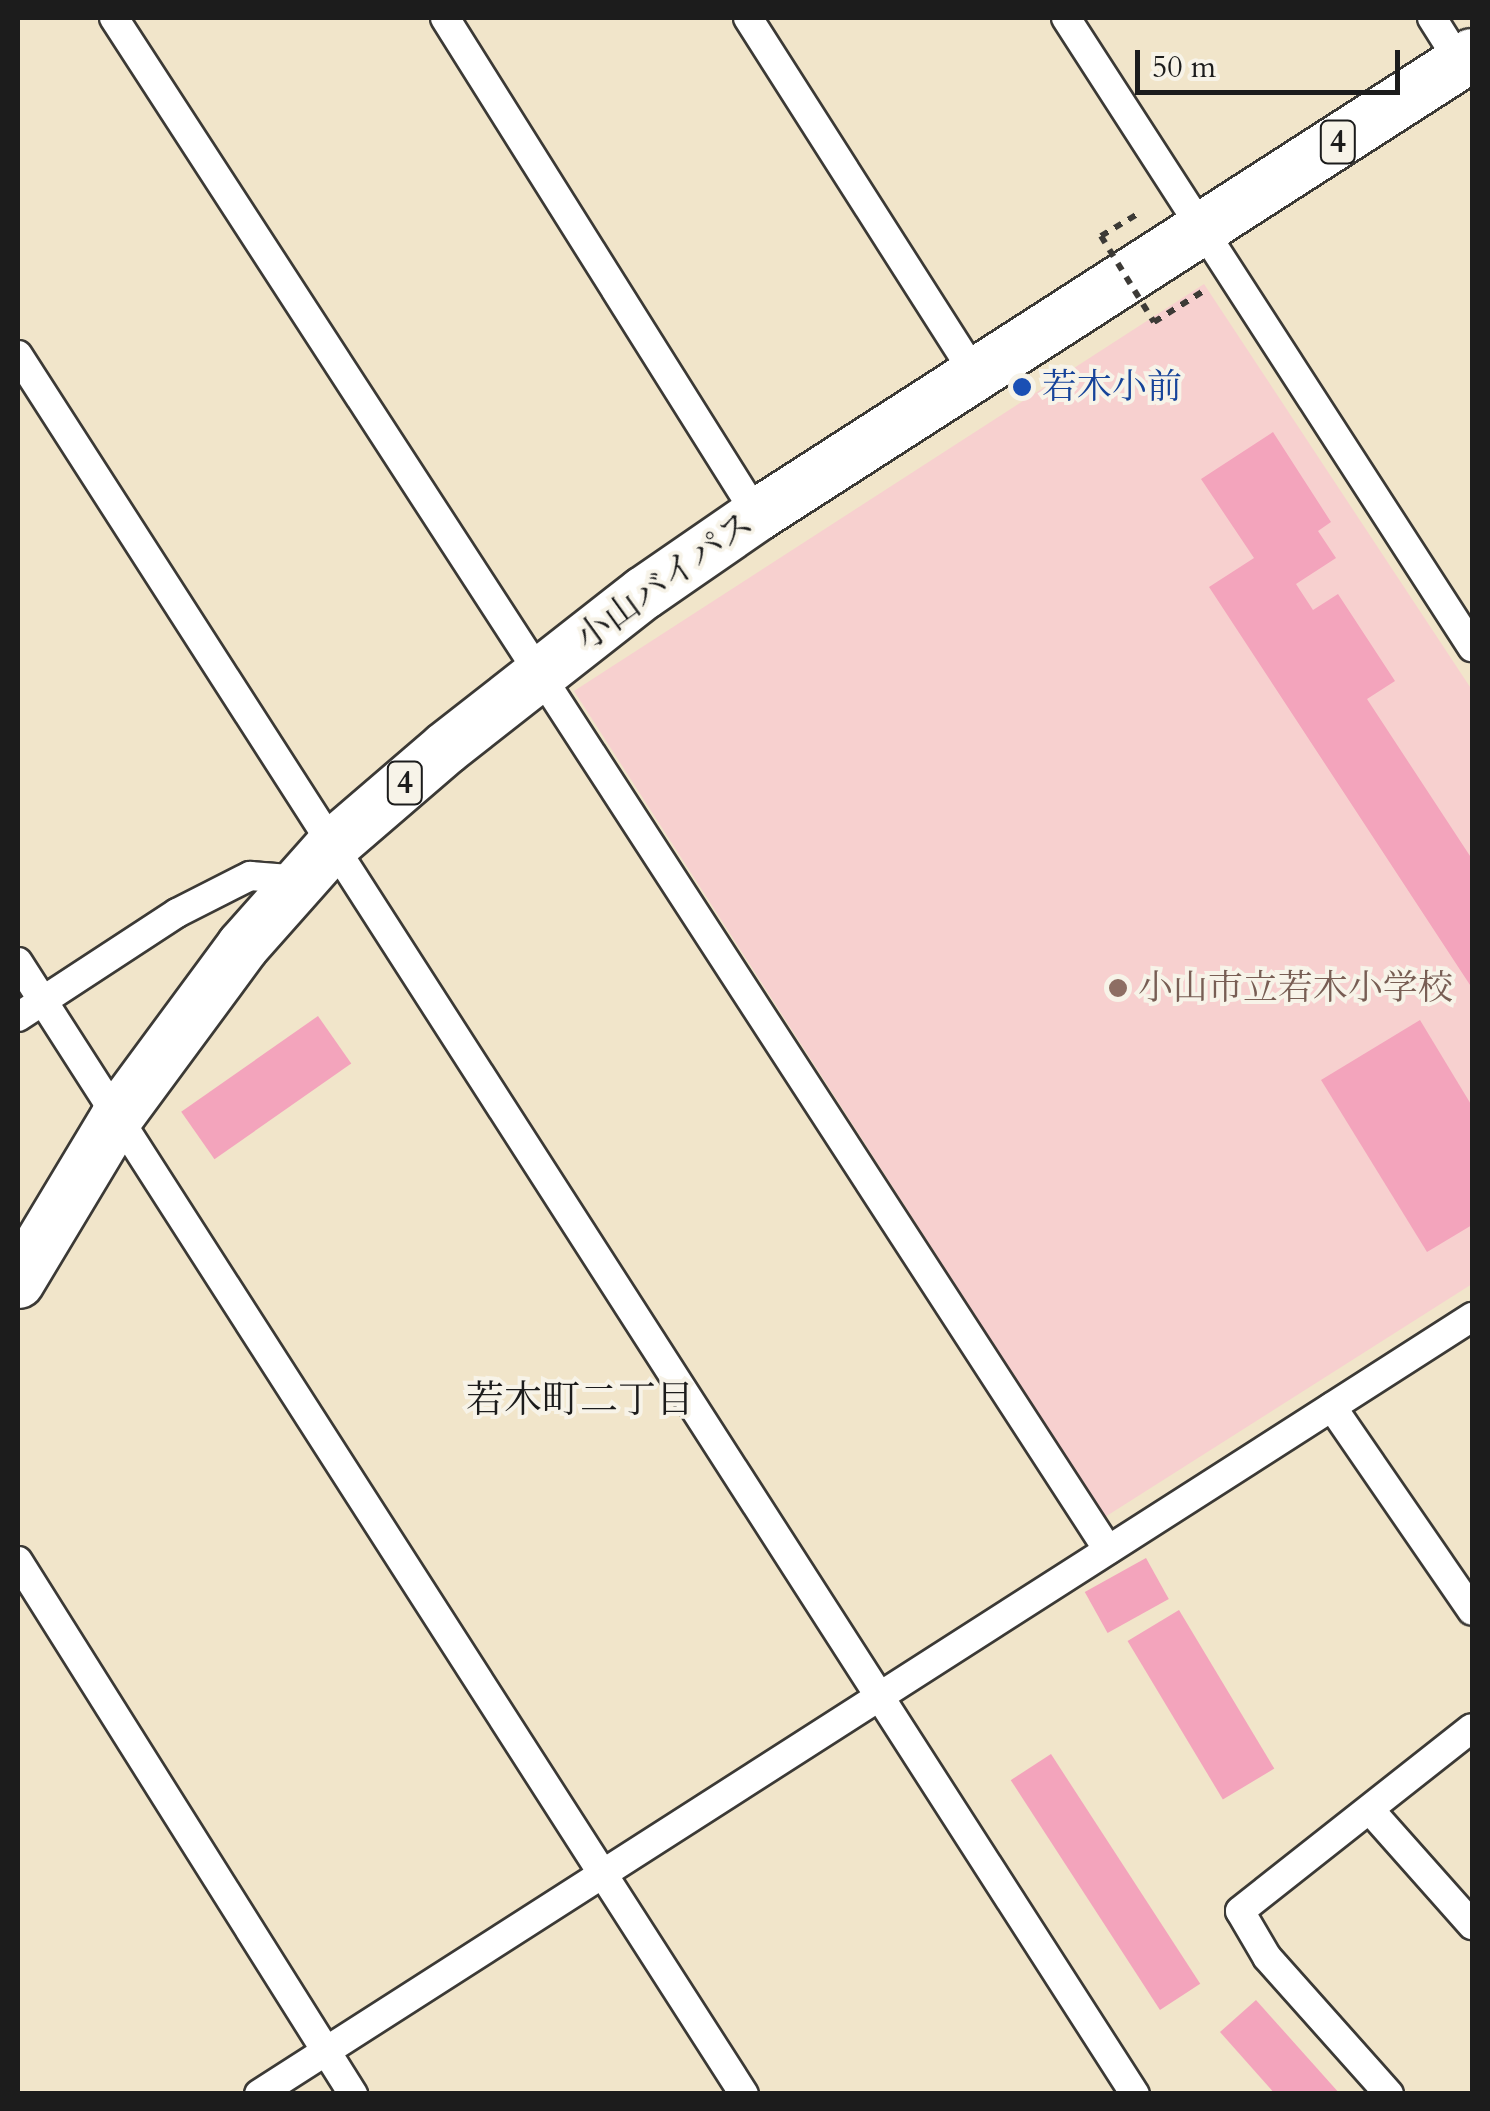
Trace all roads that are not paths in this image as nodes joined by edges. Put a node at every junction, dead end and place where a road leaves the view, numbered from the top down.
1 (114, 18) edge
2 (445, 18) edge
3 (748, 18) edge
4 (1066, 18) edge
5 (1432, 18) edge
6 (1468, 66) edge
7 (1203, 230) junction
8 (18, 354) edge
9 (974, 373) junction
10 (757, 515) junction
11 (1472, 647) edge
12 (541, 672) junction
13 (317, 864) junction
14 (18, 962) edge
15 (42, 1000) junction
16 (18, 1016) edge
17 (117, 1116) junction
18 (18, 1282) edge
19 (1472, 1316) edge
20 (1332, 1406) junction
21 (1108, 1550) junction
22 (18, 1561) edge
23 (1472, 1611) edge
24 (882, 1698) junction
25 (1472, 1728) edge
26 (1370, 1810) junction
27 (600, 1873) junction
28 (1472, 1925) edge
29 (325, 2050) junction
30 (259, 2094) edge
31 (353, 2094) edge
32 (744, 2094) edge
33 (1135, 2094) edge
34 (1389, 2094) edge

1 - 12 street
2 - 10 street
3 - 9 street
4 - 7 street
5 - 6 street
6 - 7 highway, 小山バイパス / 4
7 - 9 highway, 小山バイパス / 4
7 - 11 street
8 - 13 street
9 - 10 highway, 小山バイパス / 4
10 - 12 highway, 小山バイパス / 4
12 - 13 highway, 小山バイパス / 4
12 - 21 street
13 - 15 street
13 - 17 highway, 小山バイパス / 4
13 - 24 street
14 - 15 street
15 - 16 street
15 - 17 street
17 - 18 highway, 小山バイパス / 4
17 - 27 street
19 - 20 street
20 - 21 street
20 - 23 street
21 - 24 street
22 - 29 street
24 - 27 street
24 - 33 street
25 - 26 street
26 - 28 street
26 - 34 street
27 - 29 street
27 - 32 street
29 - 30 street
29 - 31 street

